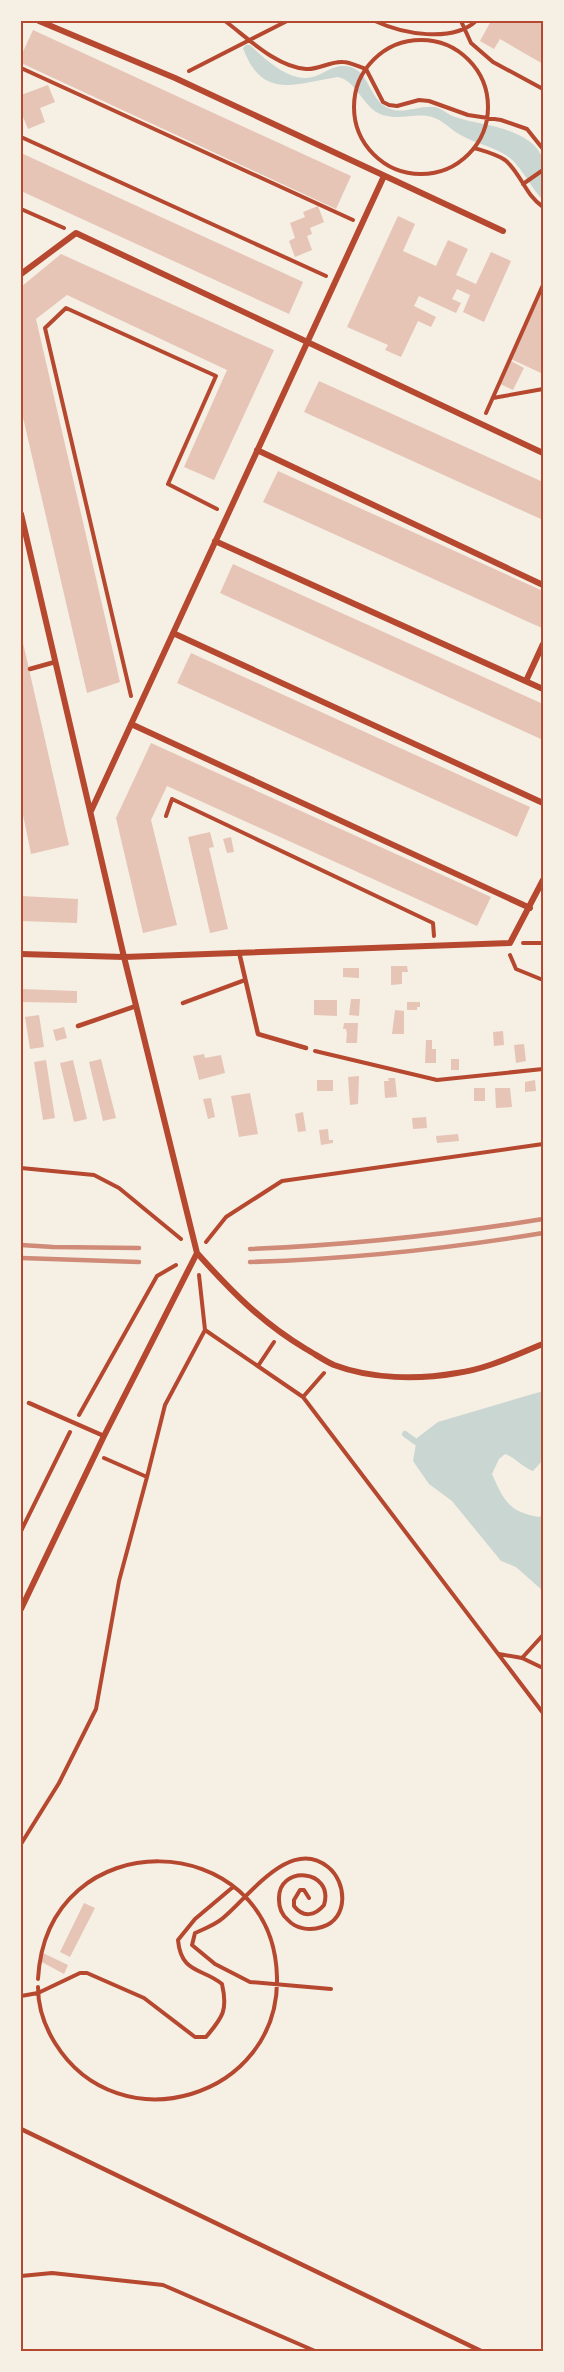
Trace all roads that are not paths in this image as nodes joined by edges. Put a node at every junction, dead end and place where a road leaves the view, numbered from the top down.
1 (39, 21) edge
2 (384, 176) junction
3 (502, 231) dead end
4 (21, 274) edge
5 (307, 343) junction
6 (257, 450) junction
7 (543, 453) edge
8 (21, 514) edge
9 (215, 541) junction
10 (543, 585) edge
11 (173, 633) junction
12 (543, 644) edge
13 (55, 662) junction
14 (30, 669) dead end
15 (526, 681) junction
16 (543, 689) edge
17 (131, 724) junction
18 (543, 803) edge
19 (90, 812) junction
20 (543, 880) edge
21 (530, 908) junction
22 (239, 952) junction
23 (21, 954) edge
24 (124, 957) junction
25 (245, 980) junction
26 (183, 1003) dead end
27 (136, 1006) junction
28 (78, 1026) dead end
29 (306, 1048) road end
30 (197, 1253) junction
31 (543, 1344) edge
32 (29, 1403) dead end
33 (104, 1436) junction
34 (21, 1609) edge
35 (21, 2129) edge
36 (481, 2351) edge

1 - 2 street
2 - 3 street
2 - 5 street
4 - 5 street
5 - 6 street
5 - 7 street
6 - 9 street
6 - 10 street
8 - 13 street
9 - 11 street
9 - 15 street
11 - 17 street
11 - 18 street
12 - 15 street
13 - 14 lane
13 - 19 street
15 - 16 street
17 - 19 street
17 - 21 street
19 - 24 street
20 - 21 street
21 - 22 street
22 - 24 street
22 - 25 lane
23 - 24 street
24 - 27 street
25 - 26 lane
25 - 29 lane
27 - 28 lane
27 - 30 street
30 - 31 street
30 - 33 street
32 - 33 lane
33 - 34 street
35 - 36 lane

